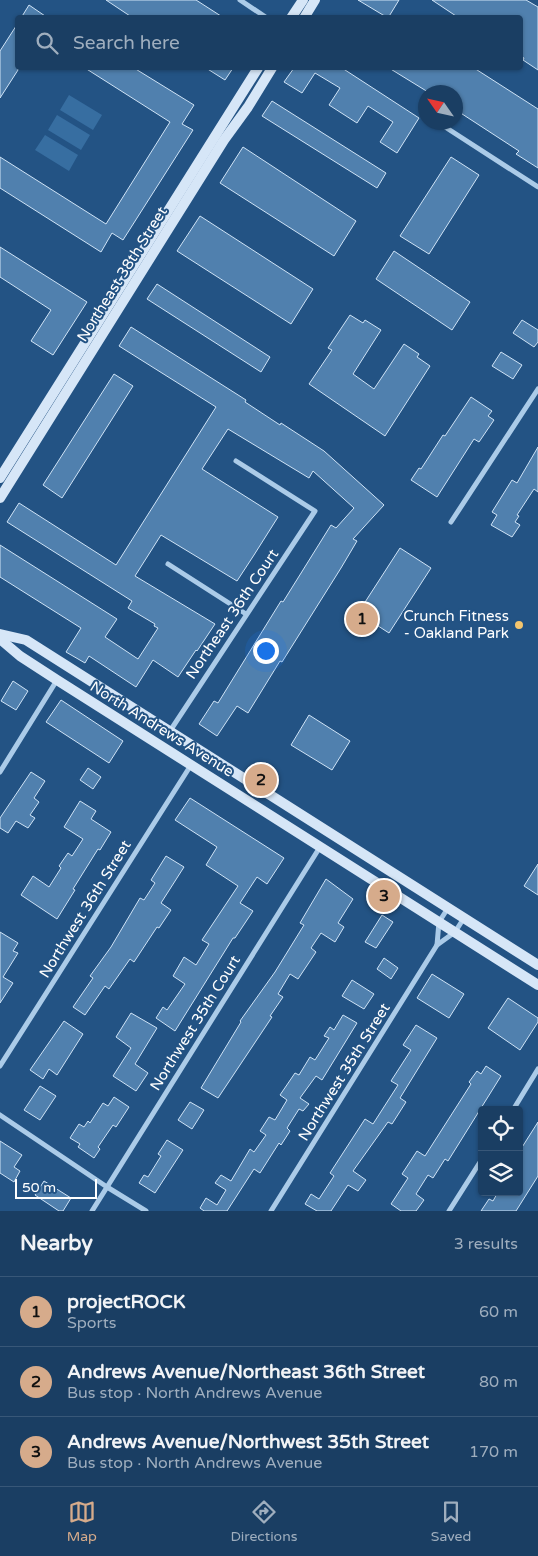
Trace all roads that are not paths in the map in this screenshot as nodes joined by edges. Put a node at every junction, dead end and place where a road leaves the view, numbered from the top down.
1 (240, 0) edge
2 (303, 0) edge
3 (315, 0) edge
4 (262, 15) edge
5 (293, 15) edge
6 (306, 15) edge
7 (257, 70) edge
8 (271, 70) edge
9 (450, 130) edge
10 (538, 187) edge
11 (538, 389) edge
12 (236, 460) dead end
13 (0, 478) edge
14 (0, 498) edge
15 (451, 522) dead end
16 (168, 564) dead end
17 (246, 614) junction
18 (0, 634) edge
19 (0, 639) edge
20 (57, 680) junction
21 (170, 731) junction
22 (142, 734) junction
23 (214, 758) junction
24 (191, 765) junction
25 (0, 772) edge
26 (320, 847) junction
27 (448, 908) junction
28 (464, 918) junction
29 (439, 922) junction
30 (455, 932) junction
31 (437, 945) junction
32 (538, 965) edge
33 (538, 985) edge
34 (0, 1066) edge
35 (538, 1070) edge
36 (516, 1106) edge
37 (0, 1115) edge
38 (478, 1165) edge
39 (107, 1187) junction
40 (92, 1211) edge
41 (146, 1211) edge
42 (272, 1211) edge
43 (449, 1211) edge

1 - 4 street
2 - 5 main road
3 - 6 main road
7 - 13 main road, Northeast 38th Street
8 - 14 main road, Northeast 38th Street
9 - 10 street
11 - 15 street
12 - 17 street, Northeast 36th Court
16 - 17 street
17 - 21 street, Northeast 36th Court
18 - 21 main road, North Andrews Avenue
19 - 20 main road, North Andrews Avenue
20 - 22 main road, North Andrews Avenue
20 - 25 street
21 - 22 main road
21 - 23 main road, North Andrews Avenue
22 - 24 main road, North Andrews Avenue
23 - 24 main road
23 - 27 main road, North Andrews Avenue
24 - 26 main road, North Andrews Avenue
24 - 34 street, Northwest 36th Street
26 - 29 main road, North Andrews Avenue
26 - 39 street, Northwest 35th Court
27 - 28 main road, North Andrews Avenue
27 - 29 street, Northwest 35th Street
28 - 30 street, Northwest 35th Street
28 - 32 main road, North Andrews Avenue
29 - 30 main road, North Andrews Avenue
29 - 31 street, Northwest 35th Street
30 - 31 street, Northwest 35th Street
30 - 33 main road, North Andrews Avenue
31 - 42 street, Northwest 35th Street
35 - 36 street
37 - 39 street
38 - 43 street
39 - 40 street, Northwest 35th Court
39 - 41 street

